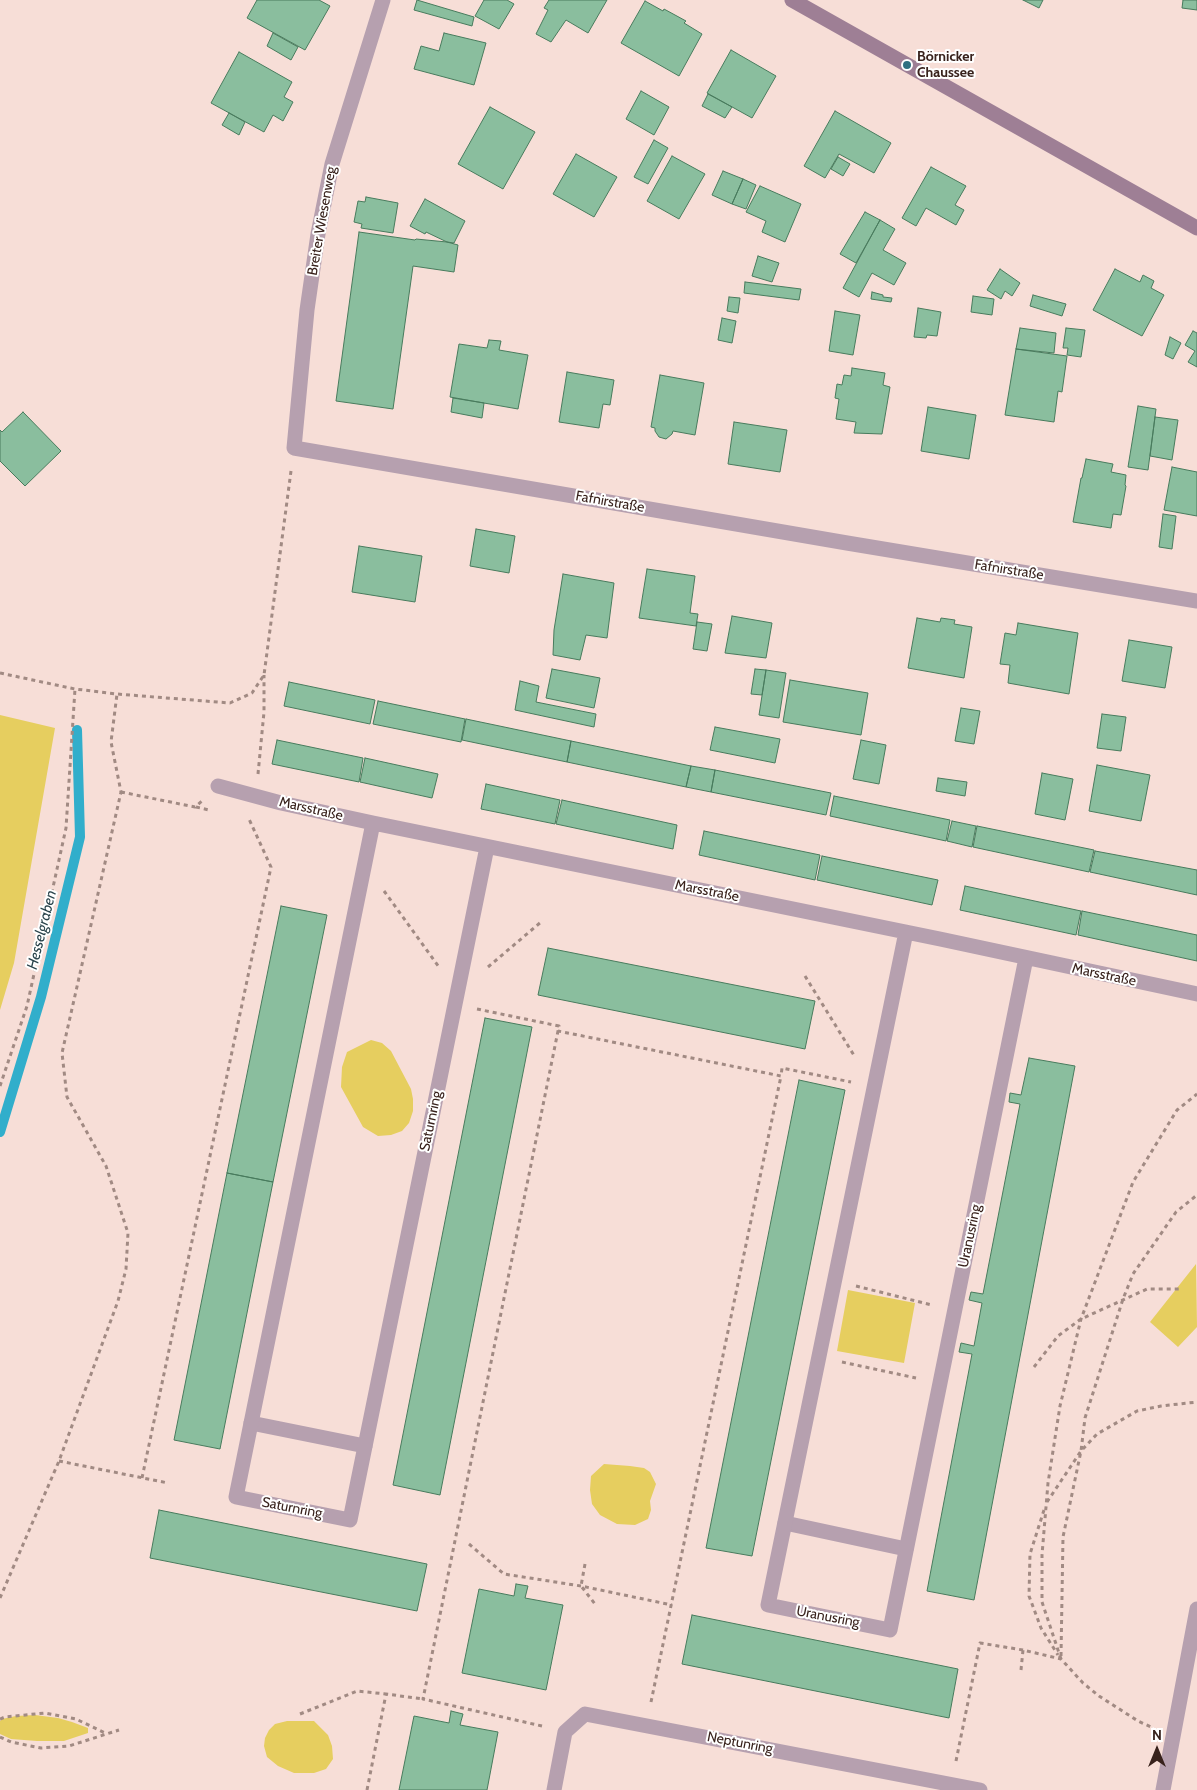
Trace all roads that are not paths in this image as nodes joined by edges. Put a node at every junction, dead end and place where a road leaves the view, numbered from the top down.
1 (382, 0) edge
2 (792, 0) edge
3 (1197, 228) edge
4 (294, 448) joint
5 (1197, 602) edge
6 (218, 786) road end
7 (373, 823) junction
8 (487, 847) junction
9 (906, 932) junction
10 (1026, 958) junction
11 (1197, 994) edge
12 (251, 1423) junction
13 (364, 1446) junction
14 (785, 1523) junction
15 (906, 1549) junction
16 (1197, 1609) edge
17 (554, 1790) edge
18 (980, 1790) edge
19 (1162, 1790) edge

1 - 4 street, Breiter Wiesenweg
2 - 3 main road
4 - 5 street, Fafnirstraße
6 - 7 street, Marsstraße
7 - 8 street, Marsstraße
7 - 12 street, Saturnring
8 - 9 street, Marsstraße
8 - 13 street, Saturnring
9 - 10 street, Marsstraße
9 - 14 street, Uranusring
10 - 11 street, Marsstraße
10 - 15 street, Uranusring
12 - 13 street
12 - 13 street, Saturnring
14 - 15 street
14 - 15 street, Uranusring
16 - 19 street
17 - 18 street, Neptunring

